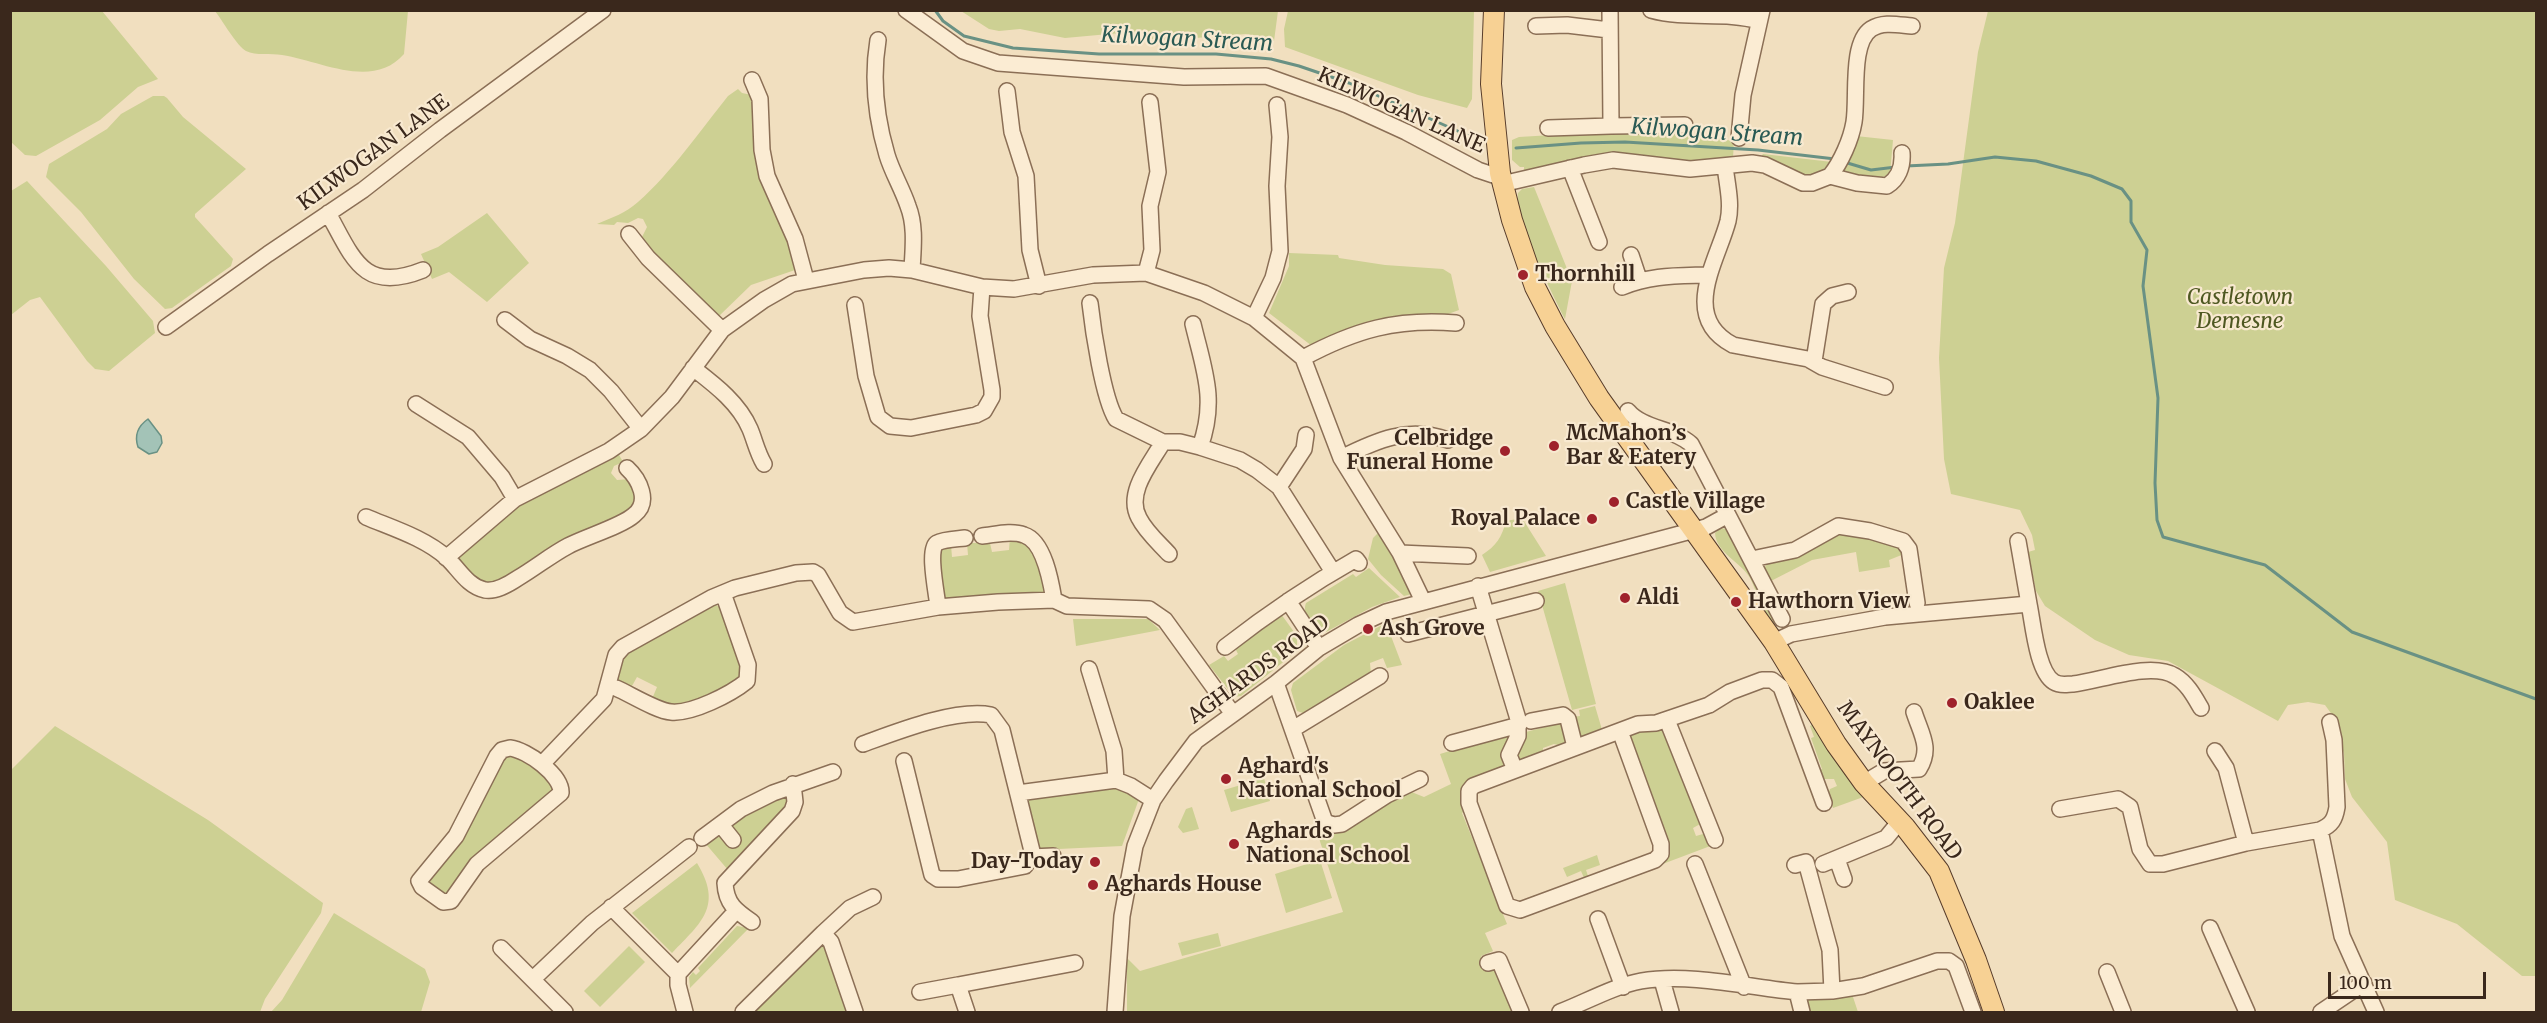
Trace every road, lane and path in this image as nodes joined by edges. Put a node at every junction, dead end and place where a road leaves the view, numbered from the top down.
1 (603, 10) edge
2 (906, 10) edge
3 (1494, 10) edge
4 (1610, 10) edge
5 (1651, 10) edge
6 (1760, 16) edge
7 (1536, 26) dead end
8 (1904, 29) dead end
9 (1609, 30) junction
10 (878, 40) dead end
11 (752, 80) dead end
12 (1007, 91) dead end
13 (1150, 102) dead end
14 (1277, 105) dead end
15 (1685, 125) dead end
16 (1611, 126) junction
17 (1548, 129) dead end
18 (1739, 138) dead end
19 (1901, 163) dead end
20 (1837, 164) junction
21 (1725, 166) junction
22 (1570, 168) junction
23 (1501, 178) junction
24 (328, 213) junction
25 (629, 234) dead end
26 (1599, 242) dead end
27 (1631, 255) dead end
28 (423, 270) dead end
29 (912, 270) junction
30 (1146, 273) junction
31 (1707, 275) junction
32 (1639, 279) junction
33 (806, 280) junction
34 (1039, 286) junction
35 (982, 287) junction
36 (1622, 287) dead end
37 (1848, 292) dead end
38 (1090, 303) dead end
39 (855, 305) dead end
40 (1254, 318) junction
41 (505, 320) dead end
42 (1456, 323) dead end
43 (1193, 324) dead end
44 (166, 327) dead end
45 (722, 330) junction
46 (1303, 358) junction
47 (1814, 361) junction
48 (693, 368) junction
49 (1885, 387) dead end
50 (416, 404) dead end
51 (1628, 411) dead end
52 (641, 429) junction
53 (1306, 435) dead end
54 (1448, 440) dead end
55 (1163, 442) junction
56 (1200, 447) junction
57 (1341, 458) junction
58 (764, 464) dead end
59 (627, 468) dead end
60 (1279, 487) junction
61 (514, 500) junction
62 (1728, 515) junction
63 (366, 517) dead end
64 (1693, 530) junction
65 (982, 536) dead end
66 (965, 538) dead end
67 (2018, 541) dead end
68 (1400, 553) junction
69 (1169, 554) dead end
70 (1468, 556) dead end
71 (446, 558) junction
72 (1752, 559) junction
73 (1359, 563) dead end
74 (1333, 572) junction
75 (1478, 586) junction
76 (723, 593) junction
77 (1054, 600) junction
78 (1288, 601) junction
79 (1423, 601) junction
80 (1536, 601) dead end
81 (1917, 603) dead end
82 (2029, 604) junction
83 (938, 607) junction
84 (1486, 615) junction
85 (1782, 619) dead end
86 (1408, 634) dead end
87 (1774, 642) junction
88 (1225, 647) dead end
89 (1318, 648) junction
90 (1089, 669) dead end
91 (1380, 676) dead end
92 (1276, 683) junction
93 (616, 688) dead end
94 (2201, 708) dead end
95 (1914, 712) dead end
96 (1233, 714) junction
97 (1667, 720) junction
98 (2330, 722) dead end
99 (1525, 723) junction
100 (1293, 729) junction
101 (1620, 731) junction
102 (1452, 743) dead end
103 (863, 744) dead end
104 (1575, 747) junction
105 (2215, 751) dead end
106 (904, 761) dead end
107 (542, 764) junction
108 (1515, 770) junction
109 (833, 772) dead end
110 (1419, 779) dead end
111 (1116, 780) junction
112 (1864, 783) junction
113 (793, 784) junction
114 (1018, 793) junction
115 (1153, 800) junction
116 (1824, 803) dead end
117 (2060, 809) dead end
118 (1900, 821) junction
119 (721, 825) junction
120 (2320, 830) junction
121 (1708, 833) dead end
122 (702, 838) dead end
123 (733, 840) dead end
124 (2246, 843) junction
125 (689, 847) dead end
126 (1053, 856) dead end
127 (1031, 857) junction
128 (1695, 864) dead end
129 (1795, 865) dead end
130 (1844, 879) dead end
131 (873, 897) dead end
132 (611, 907) junction
133 (736, 911) junction
134 (1598, 919) dead end
135 (753, 922) dead end
136 (2210, 928) dead end
137 (824, 933) junction
138 (501, 948) dead end
139 (1076, 963) dead end
140 (1488, 963) dead end
141 (2107, 972) dead end
142 (678, 974) junction
143 (533, 980) junction
144 (1662, 980) junction
145 (2364, 983) junction
146 (958, 985) junction
147 (1623, 987) junction
148 (1744, 987) junction
149 (1832, 991) junction
150 (920, 992) dead end
151 (1797, 992) junction
152 (684, 1007) edge
153 (565, 1012) edge
154 (743, 1012) edge
155 (855, 1012) edge
156 (967, 1012) edge
157 (1115, 1012) edge
158 (1521, 1012) edge
159 (1560, 1012) edge
160 (1671, 1012) edge
161 (1802, 1012) edge
162 (1973, 1012) edge
163 (1994, 1012) edge
164 (2123, 1012) edge
165 (2247, 1012) edge
166 (2321, 1012) edge
167 (2376, 1012) edge

1 - 24 street, KILWOGAN LANE
2 - 23 street, KILWOGAN LANE
3 - 23 main road, MAYNOOTH ROAD
4 - 9 street
5 - 6 street
6 - 18 street
7 - 9 street
8 - 20 street
9 - 16 street
10 - 29 street
11 - 33 street
12 - 34 street
13 - 30 street
14 - 40 street
15 - 16 street
16 - 17 street
19 - 20 street
20 - 21 street
21 - 22 street
21 - 31 street
22 - 23 street
22 - 26 street
23 - 64 main road, MAYNOOTH ROAD
24 - 28 street
24 - 44 street, KILWOGAN LANE
25 - 45 street
27 - 32 street
29 - 33 street
29 - 35 street
30 - 34 street
30 - 40 street
31 - 32 street
31 - 47 street
32 - 36 street
33 - 45 street
34 - 35 street
35 - 39 street
37 - 47 street
38 - 55 street
40 - 46 street
41 - 52 street
42 - 46 street
43 - 56 street
45 - 48 street
46 - 57 street
47 - 49 street
48 - 52 street
48 - 58 street
50 - 61 street
51 - 62 street
52 - 61 street
53 - 60 street
54 - 57 street
55 - 56 street
55 - 69 street
56 - 60 street
57 - 68 street
59 - 71 street
60 - 74 street
61 - 71 street
62 - 64 street, AGHARDS ROAD
62 - 72 street
63 - 71 street
64 - 75 street, AGHARDS ROAD
64 - 87 main road, MAYNOOTH ROAD
65 - 77 street
66 - 83 street
67 - 82 street
68 - 70 street
68 - 79 street
72 - 81 street
72 - 85 street
73 - 74 street
74 - 78 street
75 - 79 street, AGHARDS ROAD
75 - 84 street
76 - 83 street
76 - 93 street
76 - 107 street
77 - 83 street
77 - 96 street
78 - 88 street
78 - 89 street
79 - 89 street, AGHARDS ROAD
80 - 84 street
82 - 87 street
82 - 94 street
84 - 86 street
84 - 99 street
87 - 112 main road, MAYNOOTH ROAD
89 - 92 street, AGHARDS ROAD
90 - 111 street
91 - 100 street
92 - 96 street, AGHARDS ROAD
92 - 100 street
95 - 112 street
96 - 115 street, AGHARDS ROAD
97 - 101 street
97 - 116 street
97 - 121 street
98 - 120 street
99 - 102 street
99 - 104 street
99 - 108 street
100 - 110 street
101 - 104 street
101 - 108 street
103 - 114 street
104 - 108 street
105 - 124 street
106 - 127 street
107 - 107 street
109 - 113 street
111 - 114 street
111 - 115 street
112 - 118 main road, MAYNOOTH ROAD
113 - 119 street
113 - 133 street
114 - 127 street
115 - 157 street, AGHARDS ROAD
117 - 124 street
118 - 130 street
118 - 163 main road, MAYNOOTH ROAD
119 - 122 street
119 - 123 street
120 - 124 street
120 - 145 street
125 - 132 street
126 - 127 street
128 - 148 street
129 - 149 street
131 - 137 street
132 - 142 street
132 - 143 street
133 - 135 street
133 - 142 street
134 - 147 street
136 - 165 street
137 - 154 street
137 - 155 street
138 - 143 street
139 - 146 street
140 - 158 street
141 - 164 street
142 - 152 street
143 - 153 street
144 - 147 street
144 - 148 street
144 - 160 street
145 - 166 street
145 - 167 street
146 - 150 street
146 - 156 street
147 - 159 street
148 - 151 street
149 - 151 street
149 - 162 street
151 - 161 street

